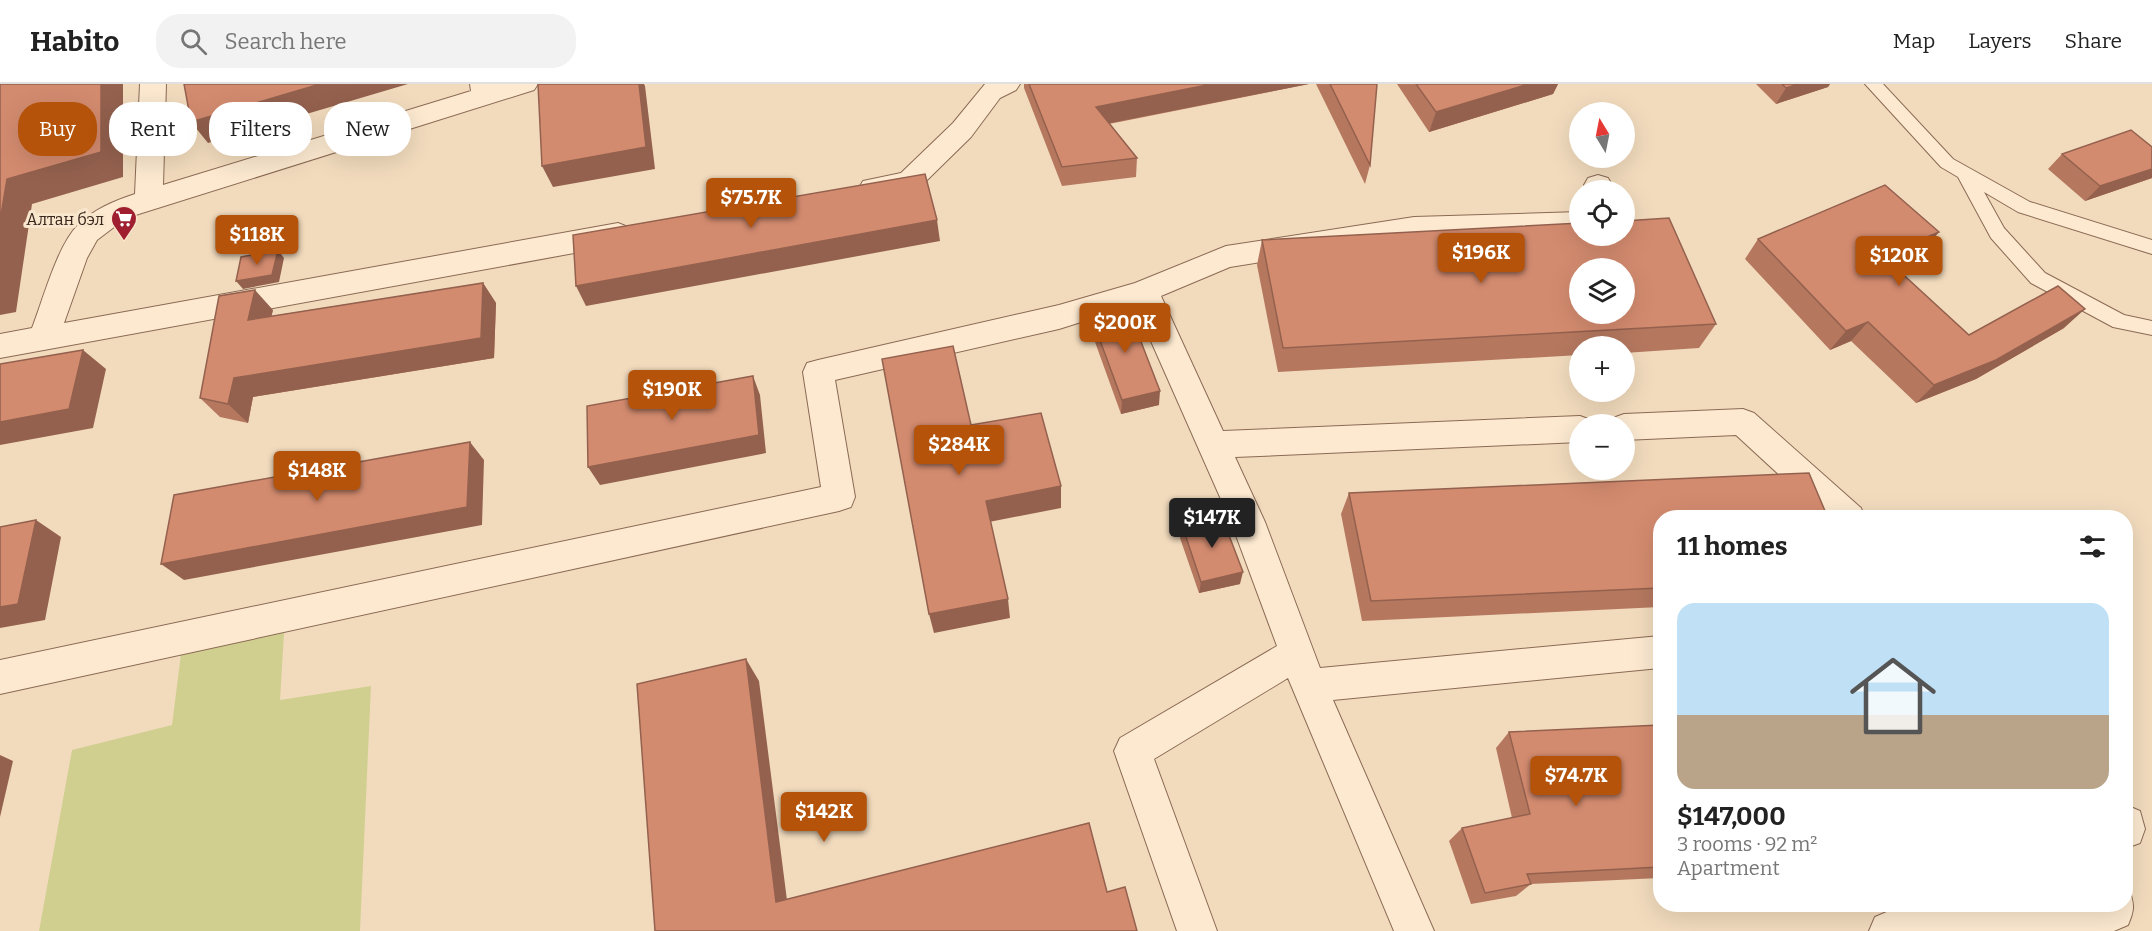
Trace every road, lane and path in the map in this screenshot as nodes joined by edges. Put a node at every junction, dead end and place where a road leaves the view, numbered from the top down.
1 (153, 84) edge
2 (525, 84) edge
3 (1007, 84) edge
4 (1873, 84) edge
5 (484, 90) edge
6 (1964, 173) junction
7 (851, 192) edge
8 (150, 200) junction
9 (1569, 222) edge
10 (640, 230) edge
11 (2152, 247) edge
12 (1144, 291) junction
13 (2152, 328) edge
14 (44, 338) junction
15 (0, 346) edge
16 (1635, 427) edge
17 (1569, 430) edge
18 (1213, 446) junction
19 (1840, 510) edge
20 (1653, 652) edge
21 (1303, 669) junction
22 (0, 678) edge
23 (2103, 912) edge
24 (1197, 931) edge
25 (1414, 931) edge
26 (1889, 931) edge

1 - 8 street
2 - 5 street
3 - 7 street
4 - 6 lane
5 - 8 street
6 - 11 lane
6 - 13 lane
8 - 14 street
9 - 12 street
10 - 14 street
12 - 18 street
12 - 22 street
14 - 15 street
16 - 19 street
17 - 18 street
18 - 21 street
20 - 21 street
21 - 24 street
21 - 25 street
23 - 26 street

